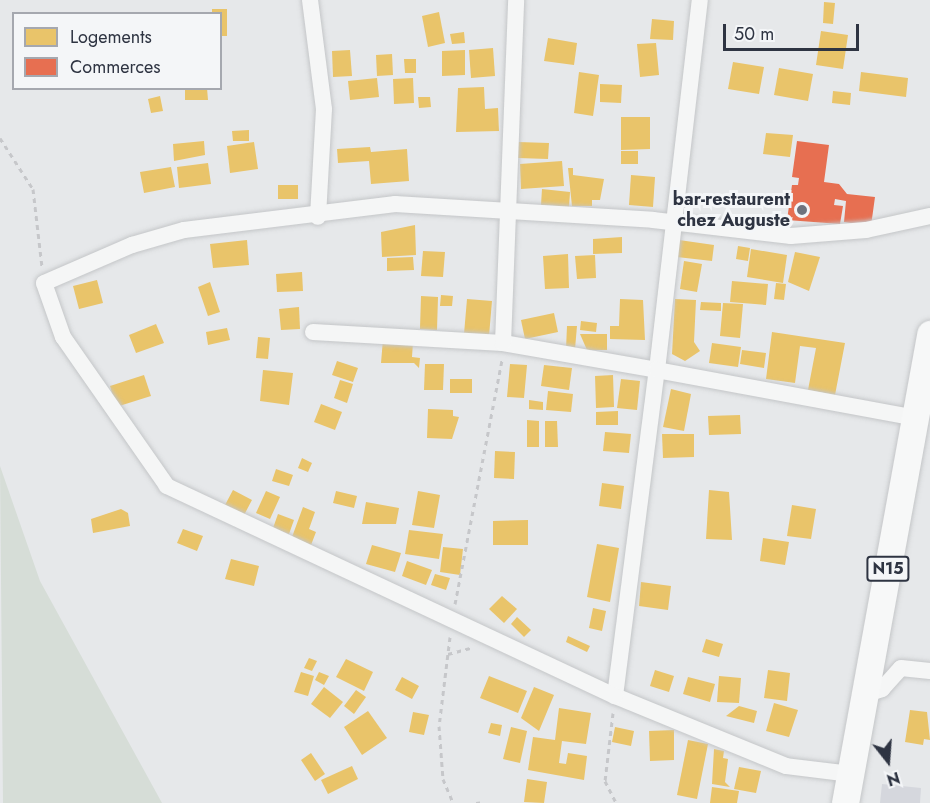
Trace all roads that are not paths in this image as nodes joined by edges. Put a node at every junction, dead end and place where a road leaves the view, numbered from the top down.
1 (310, 0) edge
2 (516, 0) edge
3 (700, 0) edge
4 (508, 212) junction
5 (930, 216) edge
6 (318, 217) junction
7 (674, 223) junction
8 (313, 333) dead end
9 (503, 343) junction
10 (928, 352) edge
11 (657, 370) junction
12 (915, 418) junction
13 (930, 671) edge
14 (866, 694) junction
15 (615, 696) junction
16 (851, 774) junction
17 (845, 803) edge

1 - 6 street
2 - 4 street
3 - 7 street
4 - 6 street
4 - 7 street
4 - 9 street
5 - 7 street
6 - 15 street
7 - 11 street
8 - 9 street
9 - 11 street
10 - 12 highway, N15
11 - 12 street
11 - 15 street
12 - 14 highway, N15
13 - 14 street
14 - 16 highway, N15
15 - 16 street
16 - 17 highway, N15

